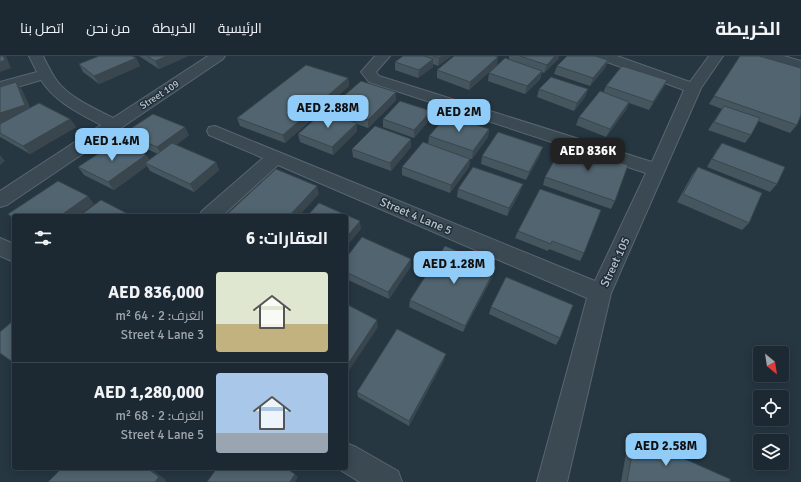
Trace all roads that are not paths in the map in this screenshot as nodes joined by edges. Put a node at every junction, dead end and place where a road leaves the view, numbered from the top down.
1 (36, 56) edge
2 (218, 56) edge
3 (383, 56) edge
4 (604, 56) edge
5 (716, 56) edge
6 (770, 56) edge
7 (801, 66) edge
8 (45, 74) junction
9 (0, 88) edge
10 (693, 88) junction
11 (113, 124) junction
12 (215, 131) dead end
13 (276, 157) junction
14 (657, 170) junction
15 (0, 200) edge
16 (211, 214) edge
17 (0, 246) edge
18 (12, 253) edge
19 (600, 293) junction
20 (348, 458) edge
21 (387, 482) edge
22 (552, 482) edge

1 - 8 street
2 - 11 street, Street 109
3 - 14 street
4 - 10 street
5 - 10 street, Street 105
6 - 7 street
8 - 9 street
8 - 11 street
10 - 14 street, Street 105
11 - 15 street, Street 109
12 - 13 street, Street 4 Lane 5
13 - 16 street
13 - 19 street, Street 4 Lane 5
14 - 19 street, Street 105
17 - 18 street
19 - 22 street, Street 105
20 - 21 street

